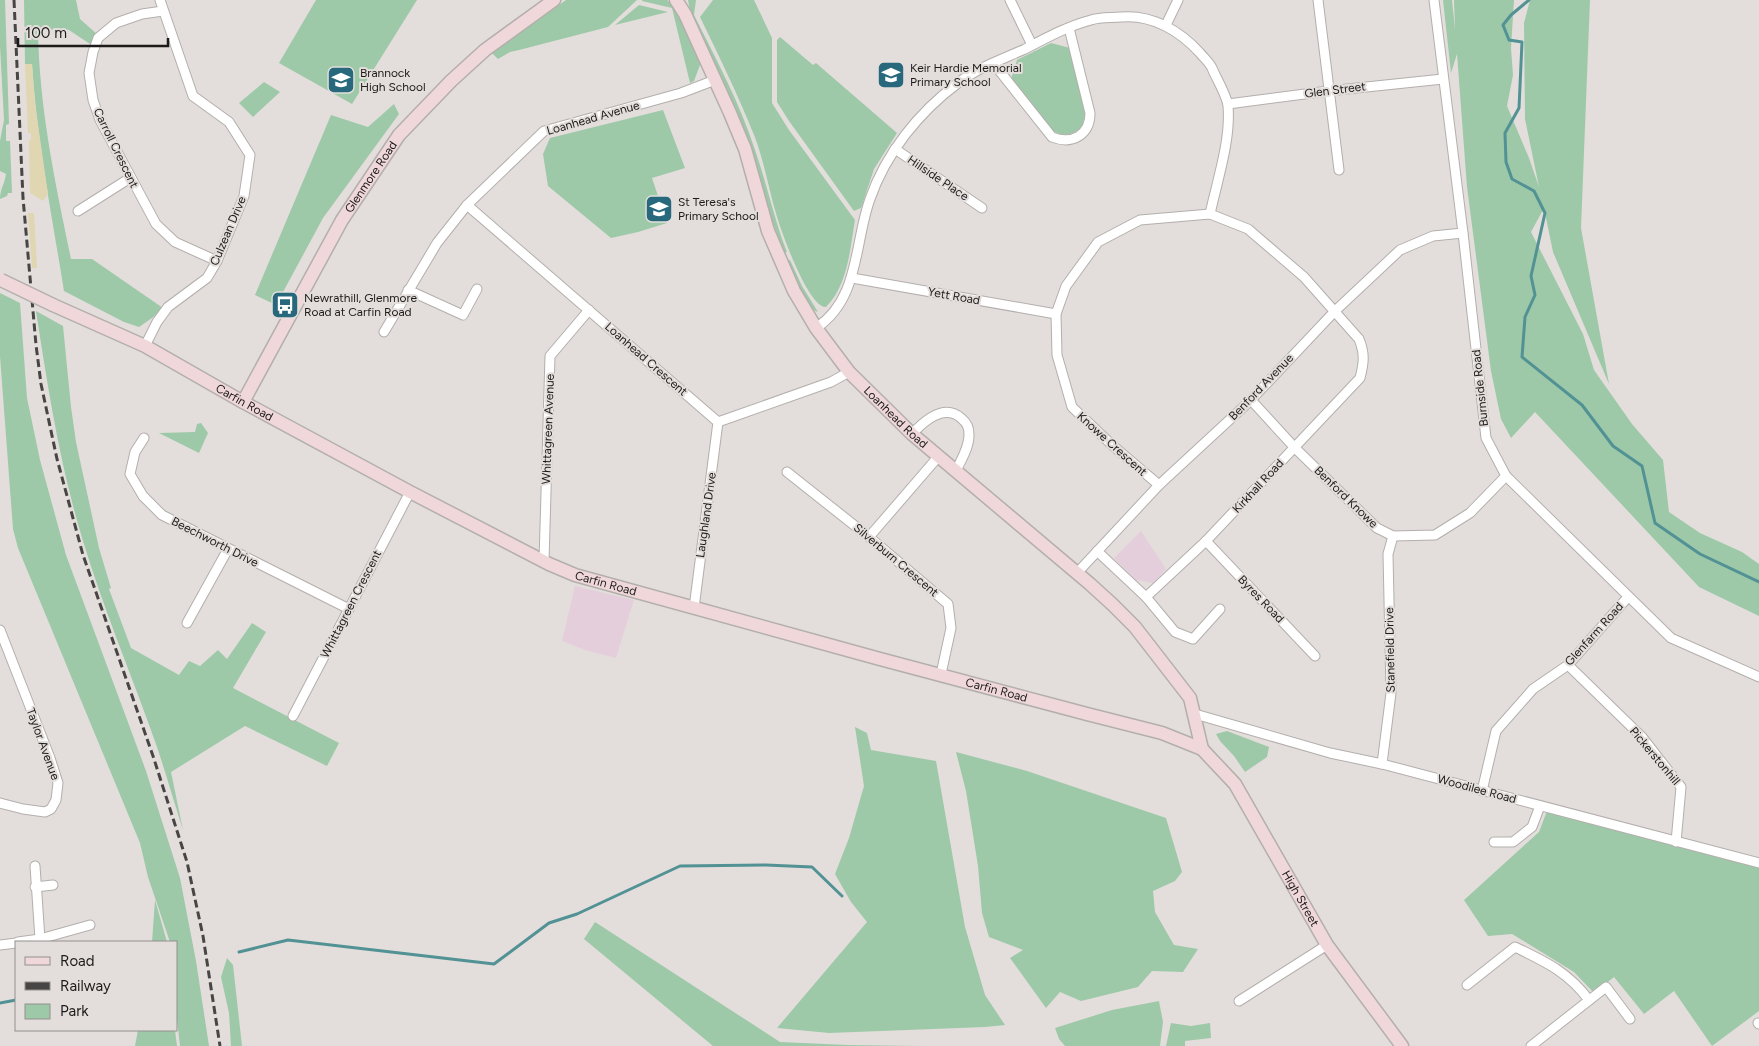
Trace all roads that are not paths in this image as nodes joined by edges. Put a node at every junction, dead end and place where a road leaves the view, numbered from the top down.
1 (160, 0) edge
2 (554, 0) edge
3 (676, 0) edge
4 (683, 0) edge
5 (1010, 0) edge
6 (1178, 0) edge
7 (1318, 0) edge
8 (1434, 0) edge
9 (163, 11) junction
10 (685, 14) junction
11 (1166, 25) junction
12 (1069, 28) junction
13 (1032, 45) junction
14 (994, 64) junction
15 (1443, 79) junction
16 (715, 80) junction
17 (1328, 91) junction
18 (1228, 104) junction
19 (895, 149) junction
20 (1339, 170) dead end
21 (130, 178) junction
22 (467, 205) junction
23 (982, 208) dead end
24 (78, 211) dead end
25 (1210, 214) junction
26 (1463, 233) junction
27 (217, 260) junction
28 (852, 278) junction
29 (1, 280) edge
30 (478, 289) dead end
31 (408, 290) junction
32 (589, 310) junction
33 (1335, 312) junction
34 (1056, 314) junction
35 (816, 328) junction
36 (384, 332) dead end
37 (145, 346) junction
38 (848, 372) junction
39 (1251, 400) junction
40 (243, 402) junction
41 (718, 422) junction
42 (912, 434) junction
43 (144, 438) dead end
44 (1295, 448) junction
45 (938, 456) junction
46 (956, 471) junction
47 (786, 472) dead end
48 (1506, 476) junction
49 (1159, 486) junction
50 (410, 492) junction
51 (1393, 536) junction
52 (869, 537) junction
53 (1206, 541) junction
54 (228, 548) junction
55 (1097, 551) junction
56 (544, 561) junction
57 (1077, 573) junction
58 (1146, 597) junction
59 (1628, 597) junction
60 (694, 608) junction
61 (349, 609) junction
62 (1220, 609) dead end
63 (187, 623) dead end
64 (0, 630) edge
65 (1316, 656) dead end
66 (1568, 665) junction
67 (941, 674) junction
68 (1759, 677) edge
69 (1195, 714) junction
70 (293, 716) dead end
71 (1202, 749) junction
72 (1382, 764) junction
73 (1482, 791) junction
74 (0, 802) edge
75 (1540, 806) junction
76 (1494, 842) dead end
77 (1676, 842) junction
78 (1759, 863) edge
79 (35, 866) dead end
80 (53, 886) dead end
81 (35, 887) junction
82 (90, 925) dead end
83 (40, 939) junction
84 (25, 941) edge
85 (15, 942) edge
86 (1327, 944) junction
87 (0, 945) edge
88 (1467, 985) dead end
89 (1589, 1000) junction
90 (1239, 1001) dead end
91 (1630, 1019) dead end
92 (1402, 1046) edge
93 (1531, 1046) edge

1 - 9 street, Culzean Drive
2 - 40 main road, Glenmore Road
3 - 10 main road, Loanhead Road
4 - 10 main road, Loanhead Road
5 - 13 street
6 - 11 street
7 - 17 street
8 - 15 street, Burnside Road
9 - 21 street, Carroll Crescent
9 - 27 street, Culzean Drive
10 - 16 main road, Loanhead Road
11 - 12 street
11 - 18 street
12 - 13 street
12 - 14 street
13 - 14 street
14 - 19 street
15 - 17 street, Glen Street
15 - 26 street, Burnside Road
16 - 22 street, Loanhead Avenue
16 - 35 main road, Loanhead Road
17 - 18 street, Glen Street
17 - 20 street
18 - 25 street
19 - 23 street, Hillside Place
19 - 28 street
21 - 24 street
21 - 27 street, Carroll Crescent
22 - 31 street, Loanhead Avenue
22 - 32 street, Loanhead Crescent
25 - 33 street, Knowe Crescent
25 - 34 street, Knowe Crescent
26 - 33 street, Benford Avenue
26 - 48 street, Burnside Road
27 - 37 street, Culzean Drive
28 - 34 street, Yett Road
28 - 35 street
29 - 37 main road, Carfin Road, bridge
30 - 31 street
31 - 36 street, Loanhead Avenue
32 - 41 street, Loanhead Crescent
32 - 56 street, Whittagreen Avenue
33 - 39 street, Benford Avenue
33 - 44 street, Kirkhall Road
34 - 49 street, Knowe Crescent
35 - 38 main road, Loanhead Road
37 - 40 main road, Carfin Road
38 - 41 street
38 - 42 main road, Loanhead Road
39 - 44 street, Benford Knowe
39 - 49 street, Benford Avenue
40 - 50 main road, Carfin Road
41 - 60 street, Laughland Drive
42 - 45 main road, Loanhead Road
42 - 46 street
43 - 54 street, Beechworth Drive
44 - 51 street, Benford Knowe
44 - 53 street, Kirkhall Road
45 - 46 main road, Loanhead Road
45 - 52 street
46 - 57 main road, Loanhead Road
47 - 52 street, Silverburn Crescent
48 - 51 street
48 - 59 street, Burnside Road
49 - 55 street, Benford Avenue
50 - 56 main road, Carfin Road
50 - 61 street, Whittagreen Crescent
51 - 72 street, Stanefield Drive
52 - 67 street, Silverburn Crescent
53 - 58 street, Kirkhall Road
53 - 65 street, Byres Road
54 - 61 street, Beechworth Drive
54 - 63 street
55 - 57 street, Benford Avenue
55 - 58 street
56 - 60 main road, Carfin Road
57 - 69 main road, Loanhead Road
58 - 62 street
59 - 66 street, Glenfarm Road
59 - 68 street, Burnside Road
60 - 67 main road, Carfin Road
61 - 70 street, Whittagreen Crescent
64 - 74 street, Taylor Avenue
66 - 73 street, Glenfarm Road
66 - 77 street, Pickerstonhill
67 - 71 main road, Carfin Road
69 - 71 main road, Loanhead Road
69 - 72 street, Woodilee Road
71 - 86 main road, High Street
72 - 73 street, Woodilee Road
73 - 75 street, Woodilee Road
75 - 76 street
75 - 77 street, Woodilee Road
77 - 78 street, Woodilee Road
79 - 81 street
80 - 81 street
81 - 83 street
82 - 83 street
83 - 84 street
85 - 87 street
86 - 90 street
86 - 92 main road, High Street
88 - 89 street
89 - 91 street
89 - 93 street

